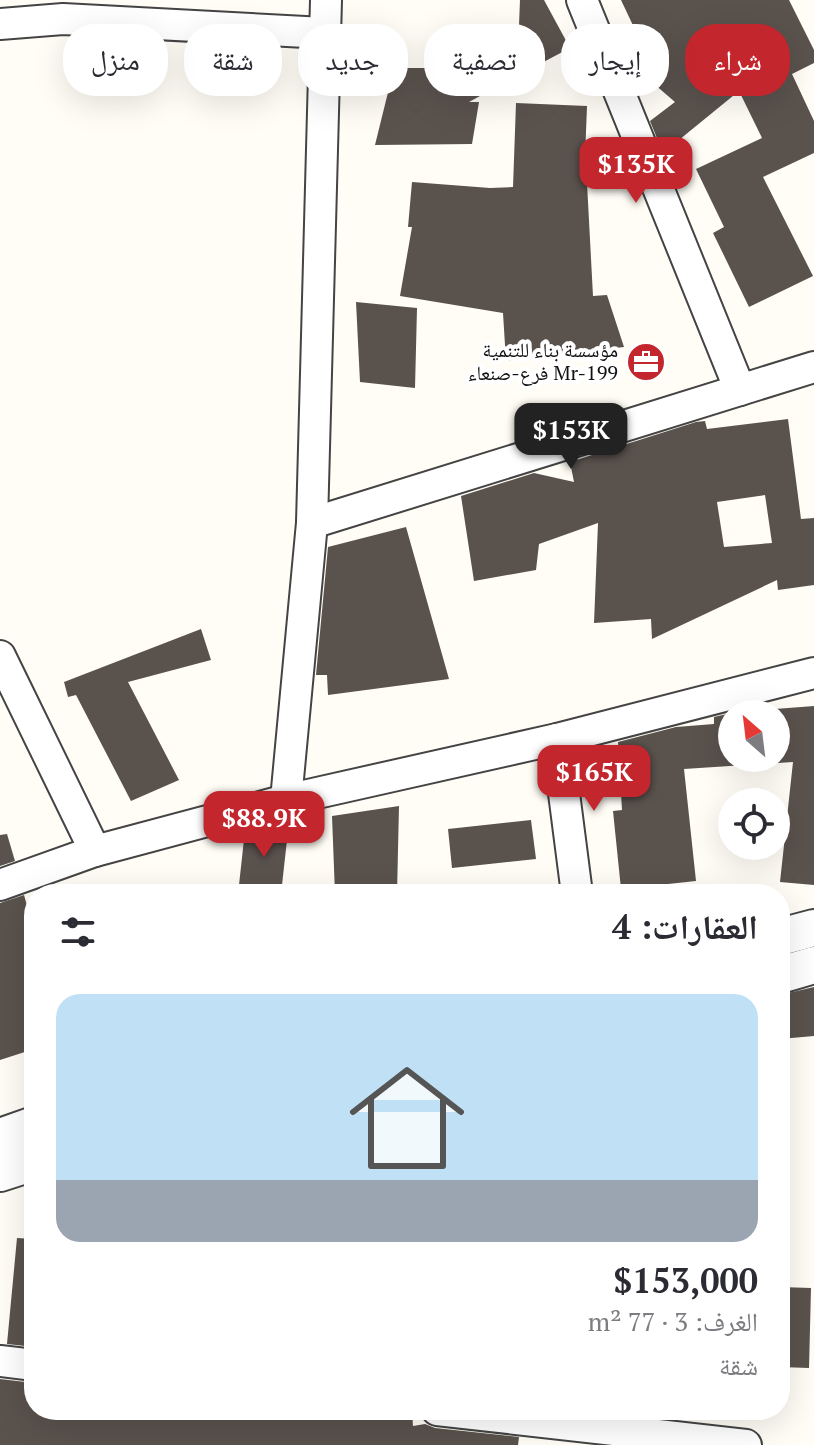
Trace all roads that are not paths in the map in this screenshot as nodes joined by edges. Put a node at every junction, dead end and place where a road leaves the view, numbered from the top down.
1 (326, 0) edge
2 (582, 0) edge
3 (63, 9) edge
4 (0, 24) edge
5 (325, 24) edge
6 (298, 31) edge
7 (322, 96) edge
8 (814, 367) edge
9 (740, 390) junction
10 (312, 523) junction
11 (0, 656) edge
12 (814, 673) edge
13 (557, 739) junction
14 (286, 800) junction
15 (95, 851) junction
16 (576, 884) edge
17 (0, 885) edge
18 (814, 928) edge
19 (790, 934) edge
20 (814, 965) edge
21 (790, 972) edge
22 (24, 1129) edge
23 (0, 1137) edge
24 (24, 1165) edge
25 (0, 1173) edge
26 (0, 1361) edge
27 (24, 1364) edge
28 (621, 1420) edge
29 (746, 1445) edge

1 - 5 street
2 - 9 street
3 - 4 street
3 - 6 street
7 - 10 street
8 - 9 street
9 - 10 street
10 - 14 street
11 - 15 street
12 - 13 street
13 - 14 street
13 - 16 street
14 - 15 street
15 - 17 street
18 - 19 street
20 - 21 street
22 - 23 street
24 - 25 street
26 - 27 street
28 - 29 street

